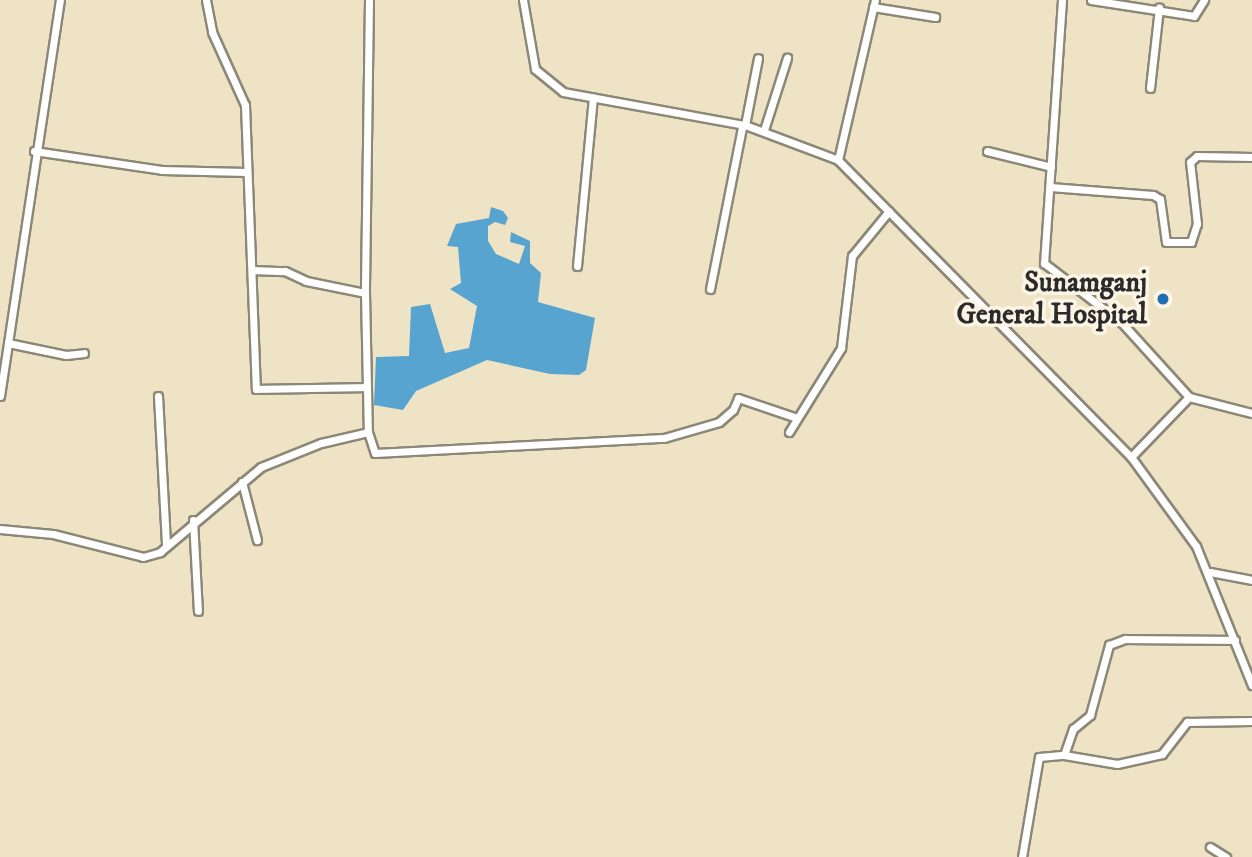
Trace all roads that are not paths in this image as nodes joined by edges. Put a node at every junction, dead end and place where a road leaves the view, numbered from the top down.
1 (60, 0) edge
2 (206, 0) edge
3 (369, 0) edge
4 (523, 0) edge
5 (1062, 0) edge
6 (1091, 0) edge
7 (1204, 0) edge
8 (874, 4) edge
9 (1159, 8) junction
10 (935, 17) dead end
11 (758, 58) dead end
12 (787, 58) dead end
13 (1150, 88) dead end
14 (593, 98) junction
15 (744, 126) junction
16 (764, 130) junction
17 (34, 151) junction
18 (987, 151) dead end
19 (1252, 157) edge
20 (838, 160) junction
21 (1051, 167) junction
22 (246, 172) junction
23 (1050, 187) junction
24 (889, 211) junction
25 (577, 266) dead end
26 (252, 270) junction
27 (710, 289) dead end
28 (365, 292) junction
29 (8, 343) junction
30 (84, 354) dead end
31 (367, 387) junction
32 (0, 396) edge
33 (158, 396) dead end
34 (1189, 397) junction
35 (1252, 413) edge
36 (797, 418) junction
37 (368, 432) junction
38 (789, 432) dead end
39 (1131, 457) junction
40 (243, 482) junction
41 (193, 520) junction
42 (0, 529) edge
43 (257, 540) dead end
44 (166, 546) junction
45 (1210, 572) junction
46 (1252, 580) edge
47 (198, 611) dead end
48 (1235, 640) junction
49 (1249, 668) edge
50 (1252, 685) edge
51 (1252, 721) edge
52 (1064, 754) junction
53 (1210, 847) dead end
54 (1022, 857) edge
55 (1226, 857) edge

1 - 17 street
2 - 22 street
3 - 28 street
4 - 14 street
5 - 21 street
6 - 9 street
7 - 9 street
8 - 10 street
8 - 20 street
9 - 13 street
11 - 15 street
12 - 16 street
14 - 15 street
14 - 25 street
15 - 16 street
15 - 27 street
16 - 20 street
17 - 22 street
17 - 29 street
18 - 21 street
19 - 23 street
20 - 24 street
21 - 23 street
22 - 26 street
23 - 34 street
24 - 36 street
24 - 39 street
26 - 28 street
26 - 31 street
28 - 31 street
29 - 30 street
29 - 32 street
31 - 37 street
33 - 44 street
34 - 35 street
34 - 39 street
36 - 37 street
36 - 38 street
37 - 40 street
39 - 45 street
40 - 41 street
40 - 43 street
41 - 44 street
41 - 47 street
42 - 44 street
45 - 46 street
45 - 48 street
48 - 49 street
48 - 52 street
49 - 50 street
51 - 52 street
52 - 54 street
53 - 55 street

